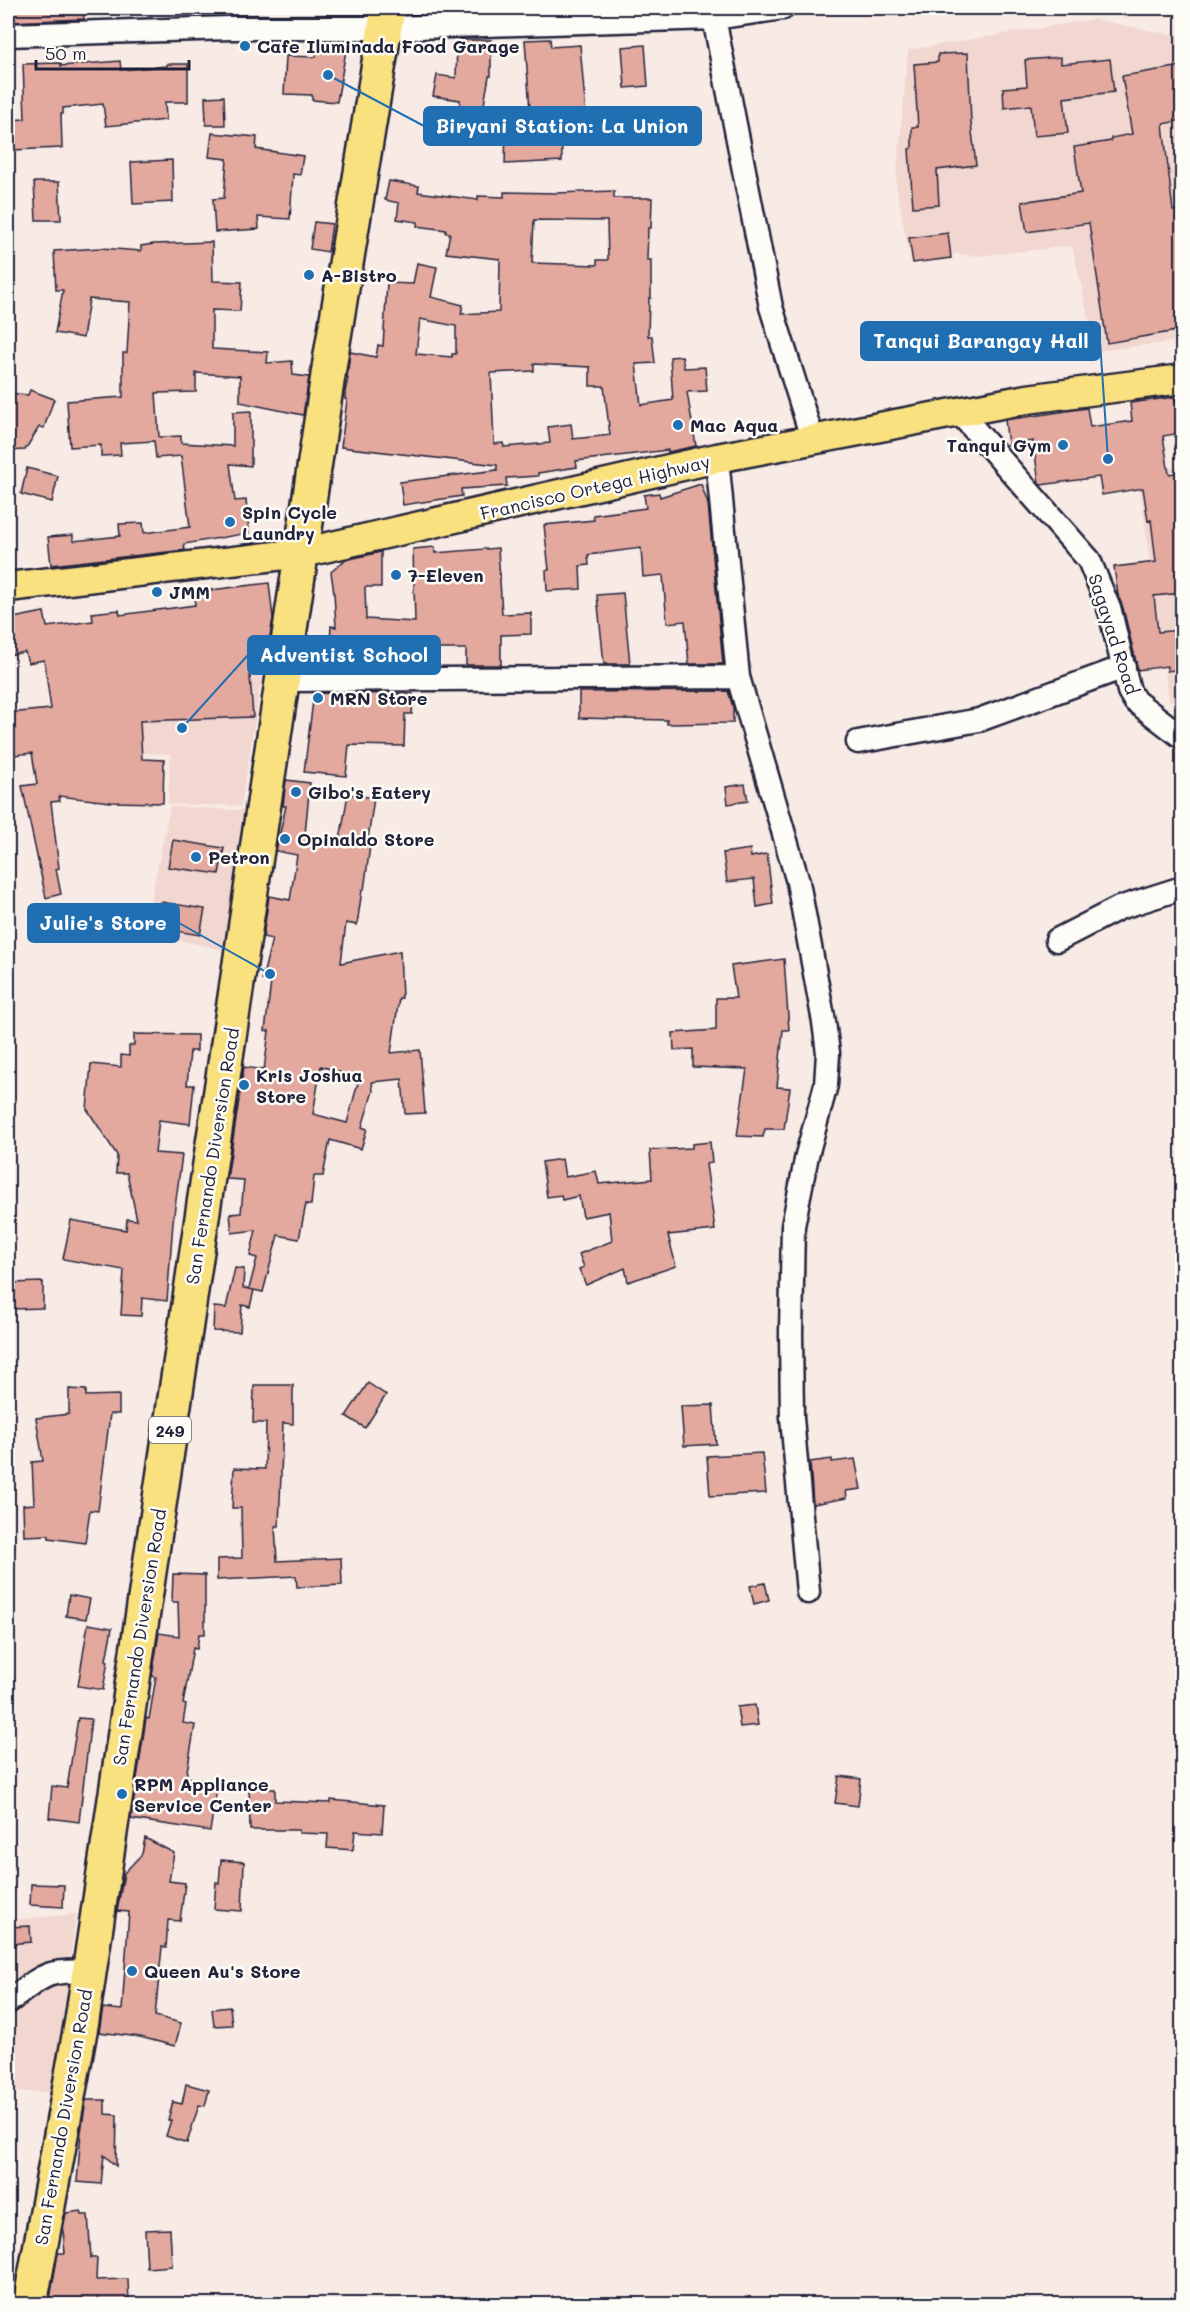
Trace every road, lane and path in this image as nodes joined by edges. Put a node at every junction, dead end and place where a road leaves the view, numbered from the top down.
1 (783, 8) edge
2 (387, 18) edge
3 (714, 18) junction
4 (8, 35) edge
5 (1182, 379) edge
6 (959, 412) junction
7 (813, 441) junction
8 (717, 459) junction
9 (302, 553) junction
10 (8, 587) edge
11 (1124, 668) junction
12 (738, 677) junction
13 (283, 680) junction
14 (1182, 738) edge
15 (858, 742) dead end
16 (1182, 888) edge
17 (1057, 940) dead end
18 (808, 1592) dead end
19 (89, 1972) junction
20 (8, 2002) edge
21 (30, 2304) edge

1 - 3 street
2 - 3 street
2 - 4 street
2 - 9 highway, San Fernando Diversion Road / 249
3 - 7 street
5 - 6 main road, Francisco Ortega Highway
6 - 7 main road, Francisco Ortega Highway
6 - 11 street, Sagayad Road
7 - 8 main road, Francisco Ortega Highway
8 - 9 main road, Francisco Ortega Highway
8 - 12 street
9 - 10 main road, Francisco Ortega Highway
9 - 13 highway, San Fernando Diversion Road / 249
11 - 14 street, Sagayad Road
11 - 15 street
12 - 13 street
12 - 18 street
13 - 19 highway, San Fernando Diversion Road / 249
16 - 17 street
19 - 20 street
19 - 21 highway, San Fernando Diversion Road / 249

